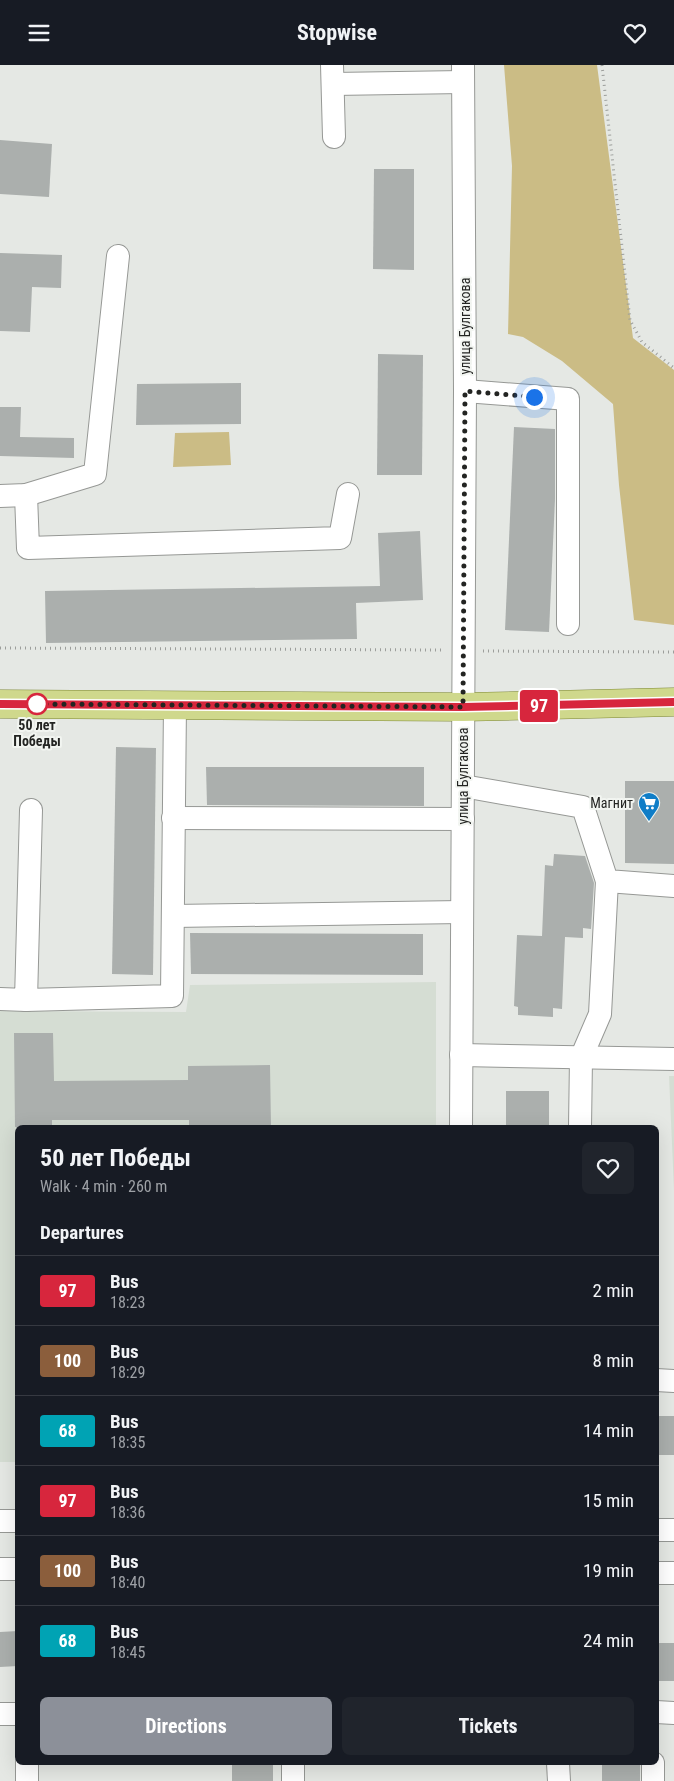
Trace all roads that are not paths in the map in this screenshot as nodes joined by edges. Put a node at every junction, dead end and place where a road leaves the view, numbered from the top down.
1 (463, 74) edge
2 (332, 75) edge
3 (334, 137) dead end
4 (118, 256) dead end
5 (465, 391) junction
6 (348, 494) dead end
7 (26, 495) junction
8 (0, 496) edge
9 (568, 624) dead end
10 (674, 702) edge
11 (0, 704) edge
12 (175, 705) junction
13 (463, 707) junction
14 (463, 786) junction
15 (30, 810) dead end
16 (174, 818) junction
17 (463, 819) junction
18 (607, 881) junction
19 (674, 886) edge
20 (462, 912) junction
21 (173, 916) junction
22 (0, 999) edge
23 (26, 999) junction
24 (461, 1055) junction
25 (581, 1058) junction
26 (674, 1059) edge
27 (461, 1125) edge
28 (580, 1125) edge
29 (659, 1380) edge
30 (674, 1381) edge
31 (0, 1521) edge
32 (15, 1521) edge
33 (659, 1530) edge
34 (674, 1530) edge
35 (0, 1569) edge
36 (15, 1569) edge
37 (659, 1573) edge
38 (674, 1573) edge
39 (659, 1712) edge
40 (0, 1713) edge
41 (674, 1713) edge
42 (15, 1714) edge
43 (27, 1765) edge
44 (293, 1765) edge
45 (558, 1765) edge
46 (654, 1765) edge
47 (27, 1781) edge
48 (293, 1781) edge
49 (559, 1781) edge
50 (654, 1781) edge

1 - 2 street
1 - 5 street, улица Булгакова
2 - 3 street
4 - 7 street
5 - 9 street
5 - 13 street, улица Булгакова
6 - 7 street
7 - 8 street
10 - 13 main road
11 - 12 main road
12 - 13 main road
12 - 16 street
13 - 14 street, улица Булгакова
14 - 17 street, улица Булгакова
14 - 18 street
15 - 23 street
16 - 17 street
16 - 21 street
17 - 20 street, улица Булгакова
18 - 19 street
18 - 25 street
20 - 21 street
20 - 24 street, улица Булгакова
21 - 23 street
22 - 23 street
24 - 25 street
24 - 27 street, улица Булгакова
25 - 26 street
25 - 28 street
29 - 30 street
31 - 32 street
33 - 34 street
35 - 36 street
37 - 38 street
39 - 41 street
40 - 42 street
43 - 47 street
44 - 48 street
45 - 49 street
46 - 50 street

